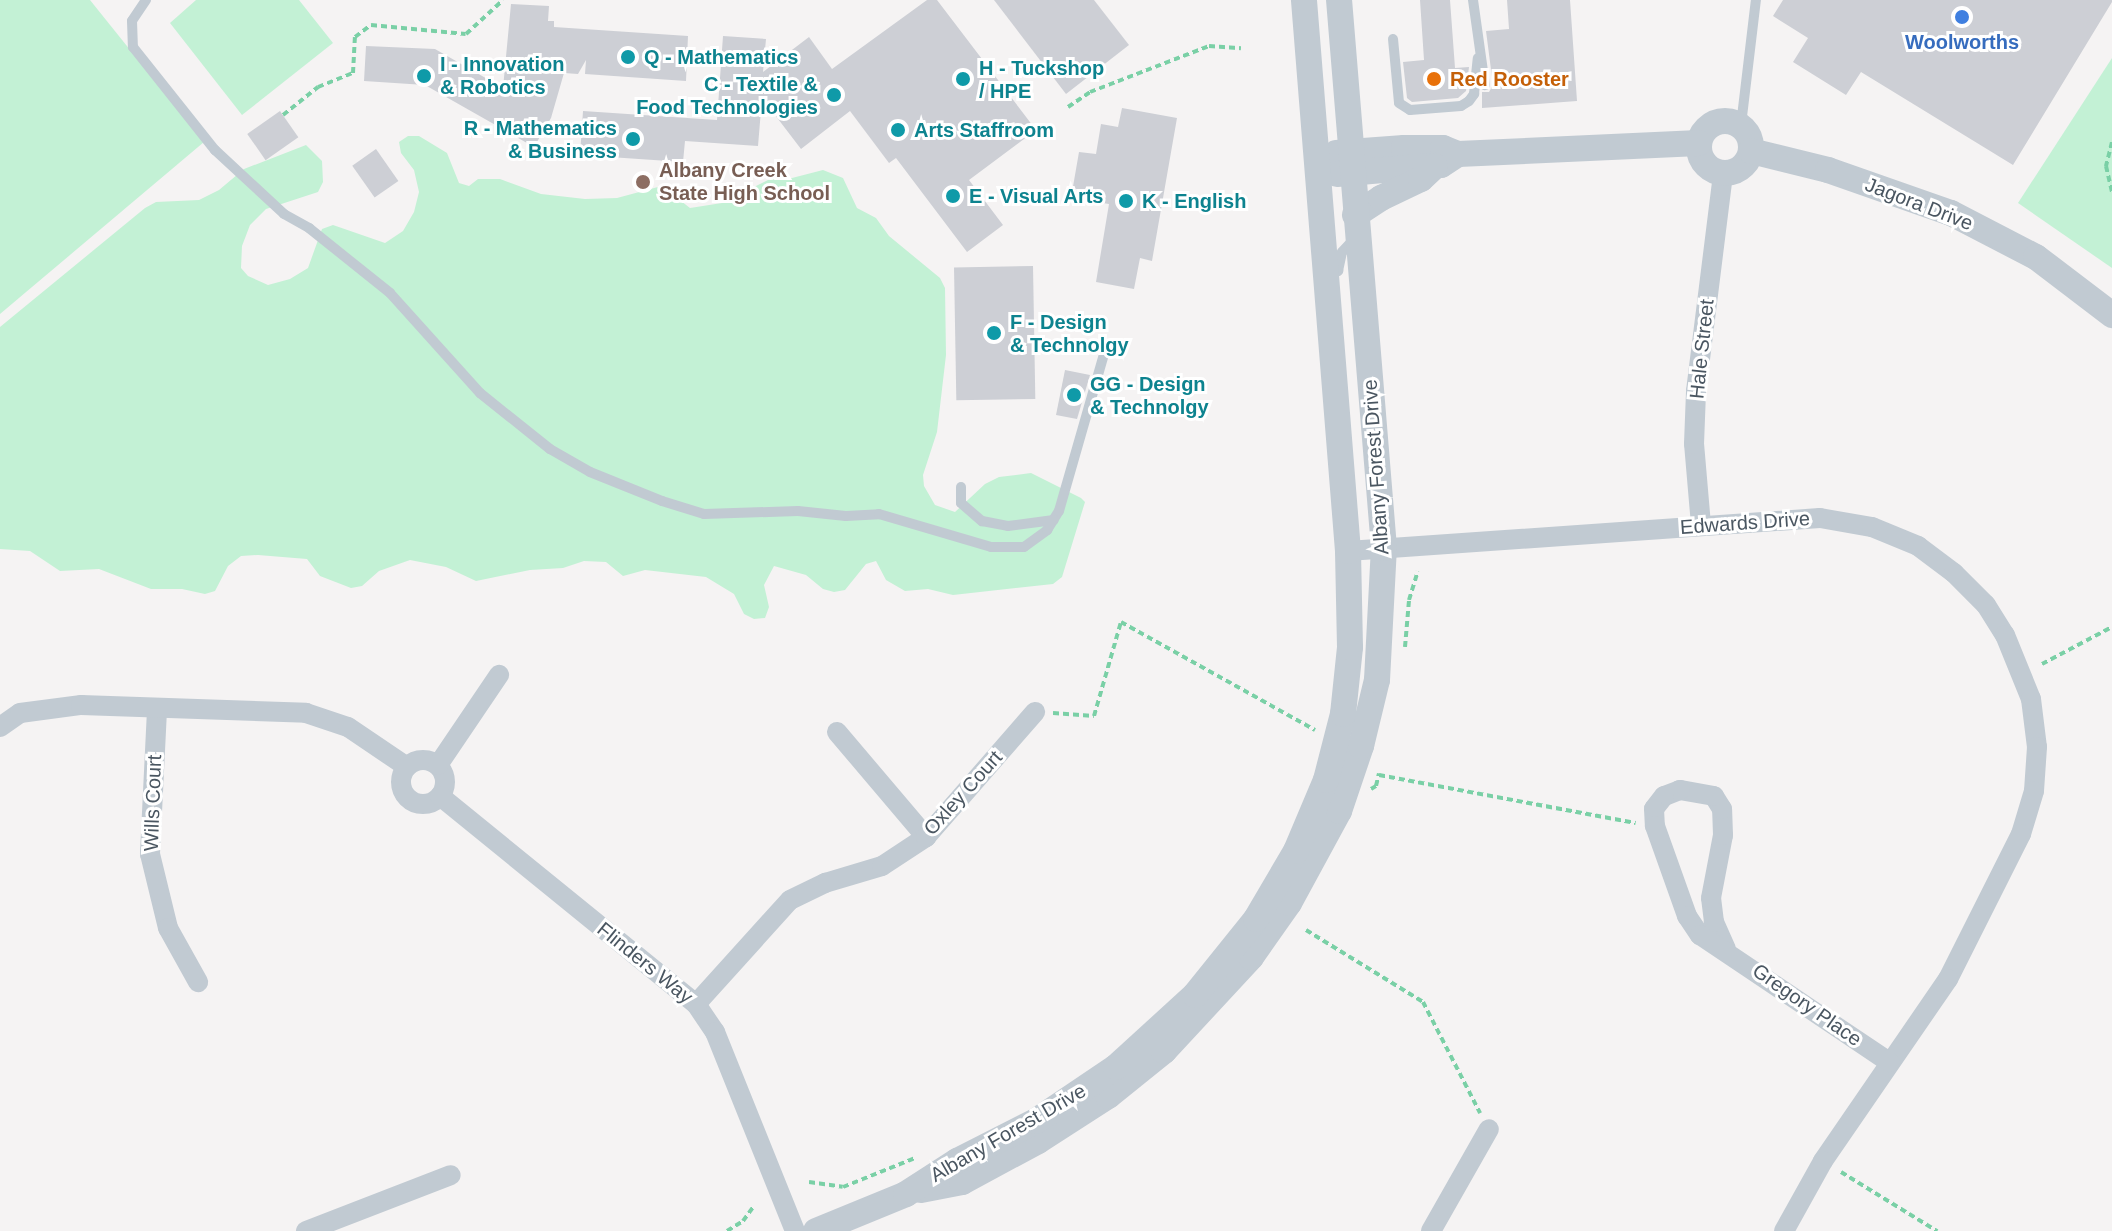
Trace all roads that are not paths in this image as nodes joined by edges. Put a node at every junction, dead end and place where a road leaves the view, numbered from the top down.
1 (146, 0) edge
2 (1304, 0) edge
3 (1339, 0) edge
4 (1473, 0) edge
5 (1756, 0) edge
6 (1393, 39) dead end
7 (1478, 58) junction
8 (1485, 85) dead end
9 (1741, 125) junction
10 (1699, 143) junction
11 (1751, 151) junction
12 (1458, 154) junction
13 (1351, 162) junction
14 (1317, 165) junction
15 (1435, 166) junction
16 (1723, 173) junction
17 (1356, 226) junction
18 (1324, 275) junction
19 (2112, 315) edge
20 (1106, 347) dead end
21 (961, 487) dead end
22 (1054, 520) junction
23 (1701, 525) junction
24 (1384, 548) junction
25 (1348, 551) junction
26 (499, 675) dead end
27 (157, 710) junction
28 (1035, 712) road end
29 (0, 727) edge
30 (837, 732) dead end
31 (438, 765) junction
32 (407, 767) junction
33 (440, 796) junction
34 (926, 837) junction
35 (1726, 949) junction
36 (198, 982) dead end
37 (696, 1004) junction
38 (1889, 1062) junction
39 (1489, 1129) road end
40 (451, 1175) dead end
41 (906, 1194) junction
42 (306, 1231) edge
43 (795, 1231) edge
44 (816, 1231) edge
45 (1431, 1231) edge
46 (1784, 1231) edge

1 - 22 lane
2 - 14 street, Albany Forest Drive
3 - 13 street, Albany Forest Drive
4 - 7 lane
5 - 9 lane
6 - 7 lane
7 - 8 lane
9 - 10 street
9 - 11 street
10 - 12 street
10 - 16 street
11 - 16 street
11 - 19 street, Jagora Drive
12 - 13 street
12 - 15 street
13 - 14 street
13 - 15 street
13 - 17 street, Albany Forest Drive
14 - 18 street, Albany Forest Drive
15 - 17 street
16 - 23 street, Hale Street
17 - 18 lane
17 - 24 street, Albany Forest Drive
18 - 25 street, Albany Forest Drive
20 - 22 lane
21 - 22 lane
23 - 24 street, Edwards Drive
23 - 38 street, Edwards Drive
24 - 25 street, Edwards Drive
24 - 41 street, Albany Forest Drive
25 - 41 street, Albany Forest Drive
26 - 31 street
27 - 29 street
27 - 32 street
27 - 36 street, Wills Court
28 - 34 street, Oxley Court
30 - 34 street
31 - 32 street
31 - 33 street
32 - 33 street
33 - 37 street, Flinders Way
34 - 37 street, Oxley Court
35 - 35 street, Gregory Place
35 - 38 street, Gregory Place
37 - 43 street, Flinders Way
38 - 46 street, Edwards Drive
39 - 45 street
40 - 42 street
41 - 44 street, Albany Forest Drive

